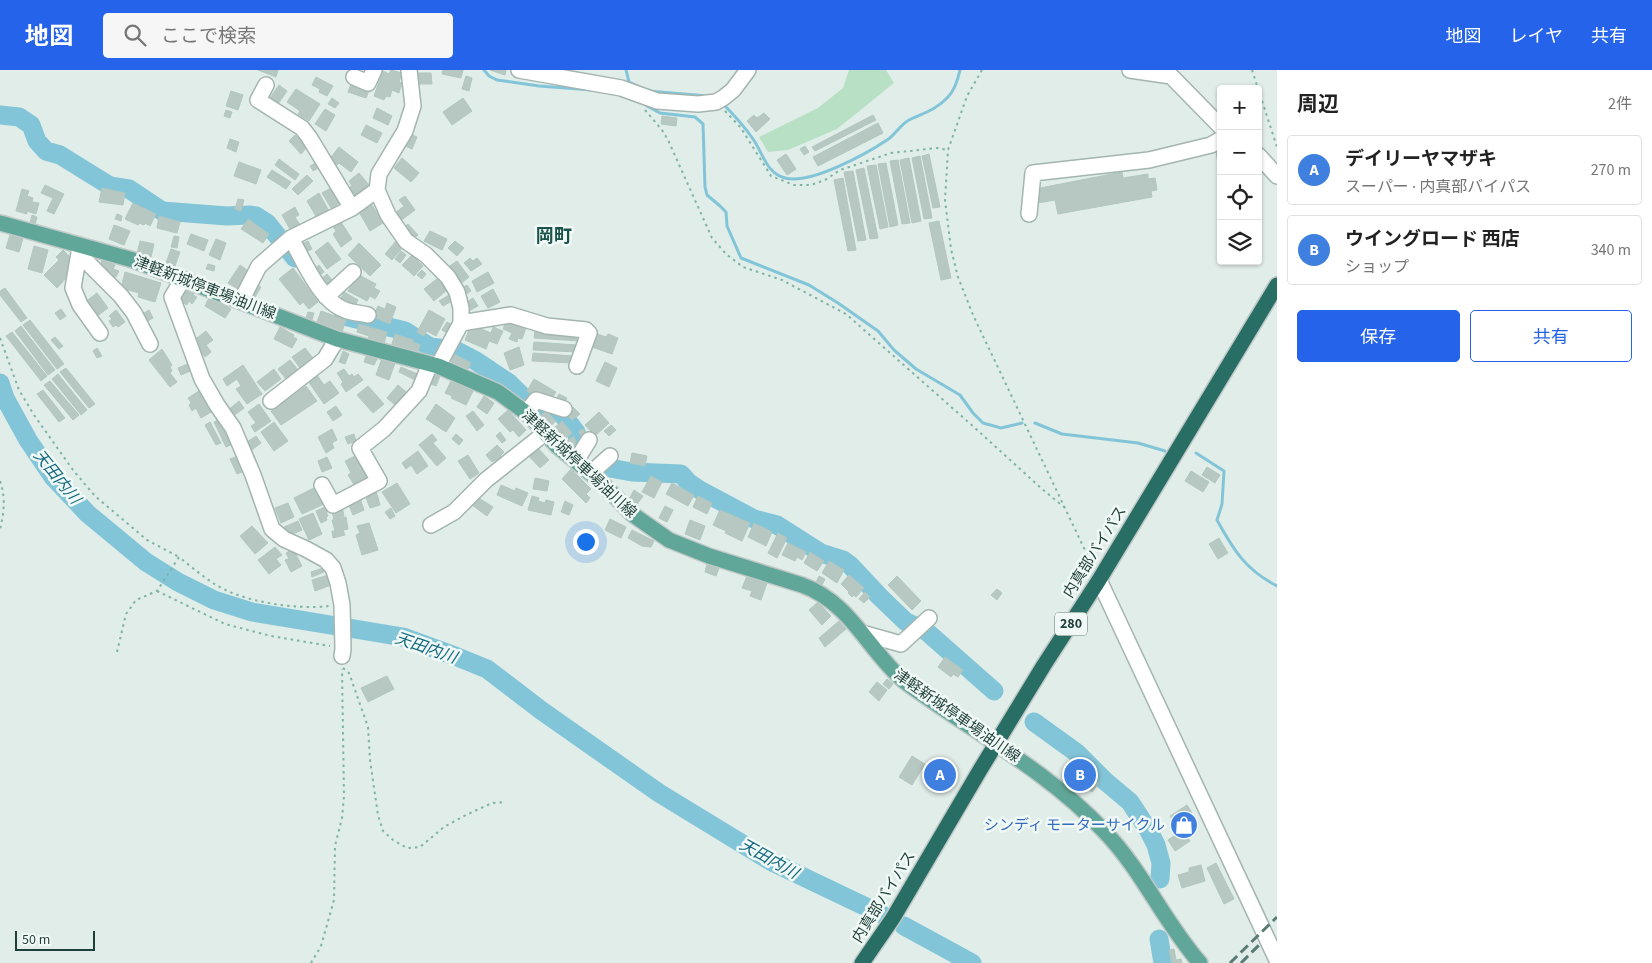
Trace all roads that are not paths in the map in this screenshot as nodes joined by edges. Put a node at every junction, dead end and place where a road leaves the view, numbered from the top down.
1 (374, 70) edge
2 (409, 70) edge
3 (519, 70) edge
4 (748, 70) edge
5 (1130, 70) edge
6 (354, 77) dead end
7 (266, 85) dead end
8 (1217, 123) edge
9 (1217, 141) edge
10 (1262, 159) edge
11 (1277, 176) edge
12 (377, 190) junction
13 (352, 208) junction
14 (1029, 214) dead end
15 (0, 223) edge
16 (286, 242) junction
17 (80, 249) junction
18 (352, 272) dead end
19 (182, 279) junction
20 (1277, 285) edge
21 (326, 297) junction
22 (242, 301) junction
23 (368, 315) dead end
24 (462, 323) junction
25 (100, 333) dead end
26 (337, 339) junction
27 (150, 344) dead end
28 (434, 365) junction
29 (577, 366) dead end
30 (271, 401) dead end
31 (531, 407) junction
32 (564, 409) dead end
33 (545, 433) junction
34 (589, 440) dead end
35 (610, 456) dead end
36 (576, 461) junction
37 (591, 473) junction
38 (322, 485) dead end
39 (431, 525) dead end
40 (1099, 580) junction
41 (923, 624) dead end
42 (862, 633) junction
43 (343, 649) road end
44 (996, 744) junction
45 (1277, 960) edge
46 (862, 963) edge
47 (1200, 963) edge

1 - 6 street
2 - 12 street
3 - 4 street
5 - 8 street
7 - 13 street
9 - 14 street
10 - 11 street
12 - 13 street
12 - 24 street
13 - 16 street
15 - 17 main road, 津軽新城停車場油川線
16 - 21 street
16 - 22 street
17 - 19 main road, 津軽新城停車場油川線
17 - 25 street
17 - 27 street
18 - 21 street
19 - 22 main road, 津軽新城停車場油川線
19 - 43 street
20 - 40 highway, 内真部バイパス / 280
21 - 23 street
22 - 26 main road, 津軽新城停車場油川線
24 - 28 street
24 - 29 street
26 - 28 main road, 津軽新城停車場油川線
26 - 30 street
28 - 31 main road, 津軽新城停車場油川線
28 - 38 street
31 - 32 street
31 - 33 main road, 津軽新城停車場油川線
33 - 36 main road, 津軽新城停車場油川線
33 - 39 street
34 - 36 street
35 - 37 street
36 - 37 main road, 津軽新城停車場油川線
37 - 42 main road, 津軽新城停車場油川線
40 - 44 highway, 内真部バイパス / 280
40 - 45 street
41 - 42 street
42 - 44 main road, 津軽新城停車場油川線
44 - 46 highway, 内真部バイパス / 280
44 - 47 main road, 津軽新城停車場油川線

